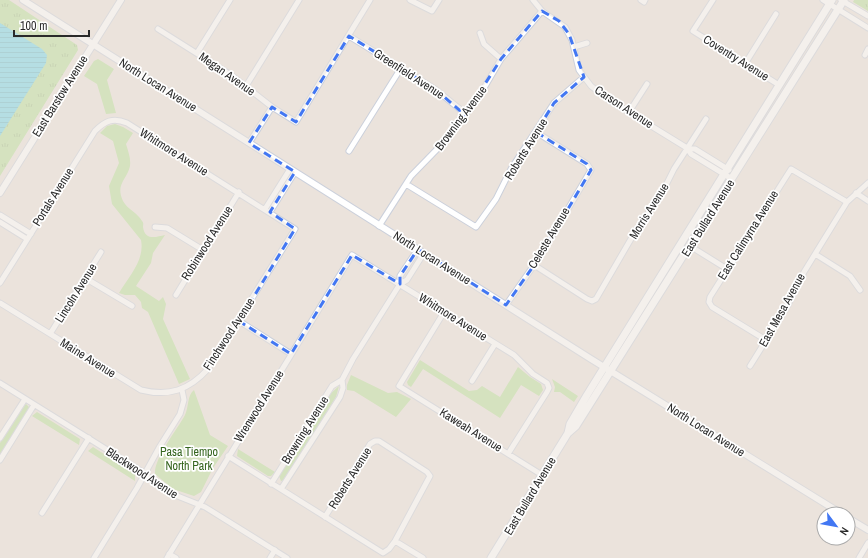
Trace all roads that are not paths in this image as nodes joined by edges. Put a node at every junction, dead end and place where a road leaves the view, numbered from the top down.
1 (23, 0) edge
2 (121, 0) edge
3 (230, 0) edge
4 (299, 0) edge
5 (370, 0) edge
6 (410, 0) edge
7 (439, 0) edge
8 (533, 0) edge
9 (713, 0) edge
10 (823, 0) edge
11 (843, 0) edge
12 (831, 2) edge
13 (542, 10) junction
14 (838, 10) junction
15 (776, 14) dead end
16 (868, 16) edge
17 (868, 28) edge
18 (158, 29) dead end
19 (480, 33) dead end
20 (349, 36) junction
21 (587, 43) dead end
22 (93, 44) junction
23 (574, 47) junction
24 (868, 49) edge
25 (197, 53) junction
26 (865, 55) dead end
27 (501, 59) junction
28 (745, 64) junction
29 (401, 68) junction
30 (584, 77) junction
31 (647, 84) dead end
32 (779, 85) junction
33 (246, 86) junction
34 (272, 107) junction
35 (629, 112) junction
36 (466, 114) junction
37 (113, 119) joint
38 (706, 119) dead end
39 (536, 132) junction
40 (249, 143) junction
41 (687, 148) junction
42 (349, 151) dead end
43 (292, 171) junction
44 (726, 172) junction
45 (733, 176) junction
46 (406, 184) junction
47 (868, 184) edge
48 (239, 192) junction
49 (0, 193) edge
50 (856, 193) junction
51 (868, 201) edge
52 (846, 202) junction
53 (267, 211) junction
54 (0, 215) edge
55 (0, 222) edge
56 (379, 226) junction
57 (155, 227) dead end
58 (295, 229) joint
59 (29, 236) junction
60 (690, 246) junction
61 (418, 249) junction
62 (203, 250) junction
63 (101, 252) dead end
64 (424, 253) junction
65 (815, 254) junction
66 (352, 255) joint
67 (534, 265) junction
68 (727, 269) junction
69 (85, 278) junction
70 (0, 283) edge
71 (400, 284) junction
72 (860, 290) dead end
73 (176, 295) dead end
74 (0, 303) edge
75 (506, 305) junction
76 (132, 306) dead end
77 (444, 312) junction
78 (238, 321) junction
79 (50, 334) junction
80 (766, 340) junction
81 (496, 344) junction
82 (291, 354) junction
83 (750, 366) dead end
84 (608, 369) junction
85 (342, 380) junction
86 (472, 380) dead end
87 (0, 383) edge
88 (182, 390) junction
89 (25, 399) junction
90 (34, 405) junction
91 (0, 438) edge
92 (89, 438) junction
93 (508, 454) junction
94 (228, 456) junction
95 (0, 460) edge
96 (146, 474) junction
97 (542, 475) junction
98 (271, 484) junction
99 (281, 489) junction
100 (200, 505) junction
101 (829, 506) edge
102 (42, 513) dead end
103 (325, 517) junction
104 (856, 523) edge
105 (868, 530) edge
106 (395, 541) junction
107 (868, 543) edge
108 (275, 550) junction
109 (168, 556) edge
110 (94, 558) edge
111 (176, 558) edge
112 (270, 558) edge
113 (287, 558) edge
114 (423, 558) edge
115 (491, 558) edge
116 (859, 558) edge

1 - 22 street, North Locan Avenue
2 - 22 street, East Barstow Avenue
3 - 25 street
4 - 33 street
5 - 20 street
6 - 7 street
8 - 13 street, Carson Avenue
9 - 28 street, Coventry Avenue
10 - 12 street
11 - 14 main road, East Bullard Avenue
11 - 16 street
12 - 14 street
12 - 32 main road, East Bullard Avenue
13 - 23 street, Carson Avenue
13 - 27 street, Browning Avenue
14 - 17 street
14 - 45 main road, East Bullard Avenue
15 - 28 street
18 - 25 street, Megan Avenue
19 - 27 street
20 - 29 street, Greenfield Avenue
20 - 34 street, Megan Avenue
21 - 23 street
22 - 40 street, North Locan Avenue
22 - 49 street, East Barstow Avenue
23 - 30 street, Carson Avenue
24 - 26 street
25 - 33 street, Megan Avenue
27 - 36 street, Browning Avenue
28 - 32 street, Coventry Avenue
29 - 36 street, Greenfield Avenue
29 - 42 street
30 - 35 street, Carson Avenue
30 - 39 street, Roberts Avenue
31 - 35 street
32 - 44 main road, East Bullard Avenue
33 - 34 street, Megan Avenue
34 - 40 street
35 - 41 street, Carson Avenue
36 - 46 street, Browning Avenue
37 - 48 street, Whitmore Avenue
37 - 59 street, Portals Avenue
38 - 41 street, Morris Avenue
39 - 46 street, Roberts Avenue
39 - 67 street, Celeste Avenue
40 - 43 street, North Locan Avenue
41 - 44 street, Carson Avenue
41 - 67 street, Morris Avenue
43 - 53 street
43 - 56 street, North Locan Avenue
44 - 45 street, Carson Avenue
44 - 84 main road, East Bullard Avenue
45 - 60 main road, East Bullard Avenue
46 - 56 street, Browning Avenue
47 - 50 street, East Mesa Avenue
48 - 53 street, Whitmore Avenue
48 - 62 street, Robinwood Avenue
50 - 51 street
50 - 52 street, East Mesa Avenue
52 - 65 street, East Mesa Avenue
52 - 68 street, East Calimyrna Avenue
53 - 58 street, Whitmore Avenue
54 - 59 street
55 - 59 street
56 - 61 street, North Locan Avenue
57 - 62 street
58 - 78 street, Finchwood Avenue
59 - 70 street, Portals Avenue
60 - 68 street
60 - 84 main road, East Bullard Avenue
61 - 64 street, North Locan Avenue
61 - 71 street, Browning Avenue
62 - 73 street, Robinwood Avenue
63 - 69 street, Lincoln Avenue
64 - 71 street, Browning Avenue
64 - 75 street, North Locan Avenue
65 - 72 street
65 - 80 street, East Mesa Avenue
66 - 71 street, Whitmore Avenue
66 - 82 street, Wrenwood Avenue
67 - 75 street, Celeste Avenue
68 - 80 street, East Calimyrna Avenue
69 - 76 street
69 - 79 street, Lincoln Avenue
71 - 77 street, Whitmore Avenue
71 - 85 street, Browning Avenue
74 - 79 street, Maine Avenue
75 - 84 street, North Locan Avenue
77 - 81 street, Whitmore Avenue
77 - 93 street, Kaweah Avenue
78 - 82 street
78 - 88 street, Finchwood Avenue
79 - 88 street, Maine Avenue
80 - 83 street, East Mesa Avenue
81 - 86 street
81 - 93 street, Whitmore Avenue
82 - 94 street, Wrenwood Avenue
84 - 97 main road, East Bullard Avenue
84 - 101 street, North Locan Avenue
85 - 98 street, Browning Avenue
85 - 99 street, Browning Avenue
87 - 89 street, Blackwood Avenue
88 - 96 street
89 - 90 street, Blackwood Avenue
89 - 91 street
90 - 92 street, Blackwood Avenue
90 - 95 street
92 - 96 street, Blackwood Avenue
92 - 102 street
93 - 97 street, Kaweah Avenue
94 - 98 street
94 - 100 street, Wrenwood Avenue
96 - 100 street, Blackwood Avenue
96 - 110 street
97 - 115 main road, East Bullard Avenue
98 - 99 street
99 - 103 street
100 - 108 street, Blackwood Avenue
100 - 109 street, Wrenwood Avenue
103 - 106 street
103 - 106 street, Roberts Avenue
104 - 105 street
106 - 114 street
107 - 116 street
108 - 112 street
108 - 113 street, Blackwood Avenue
109 - 111 street

